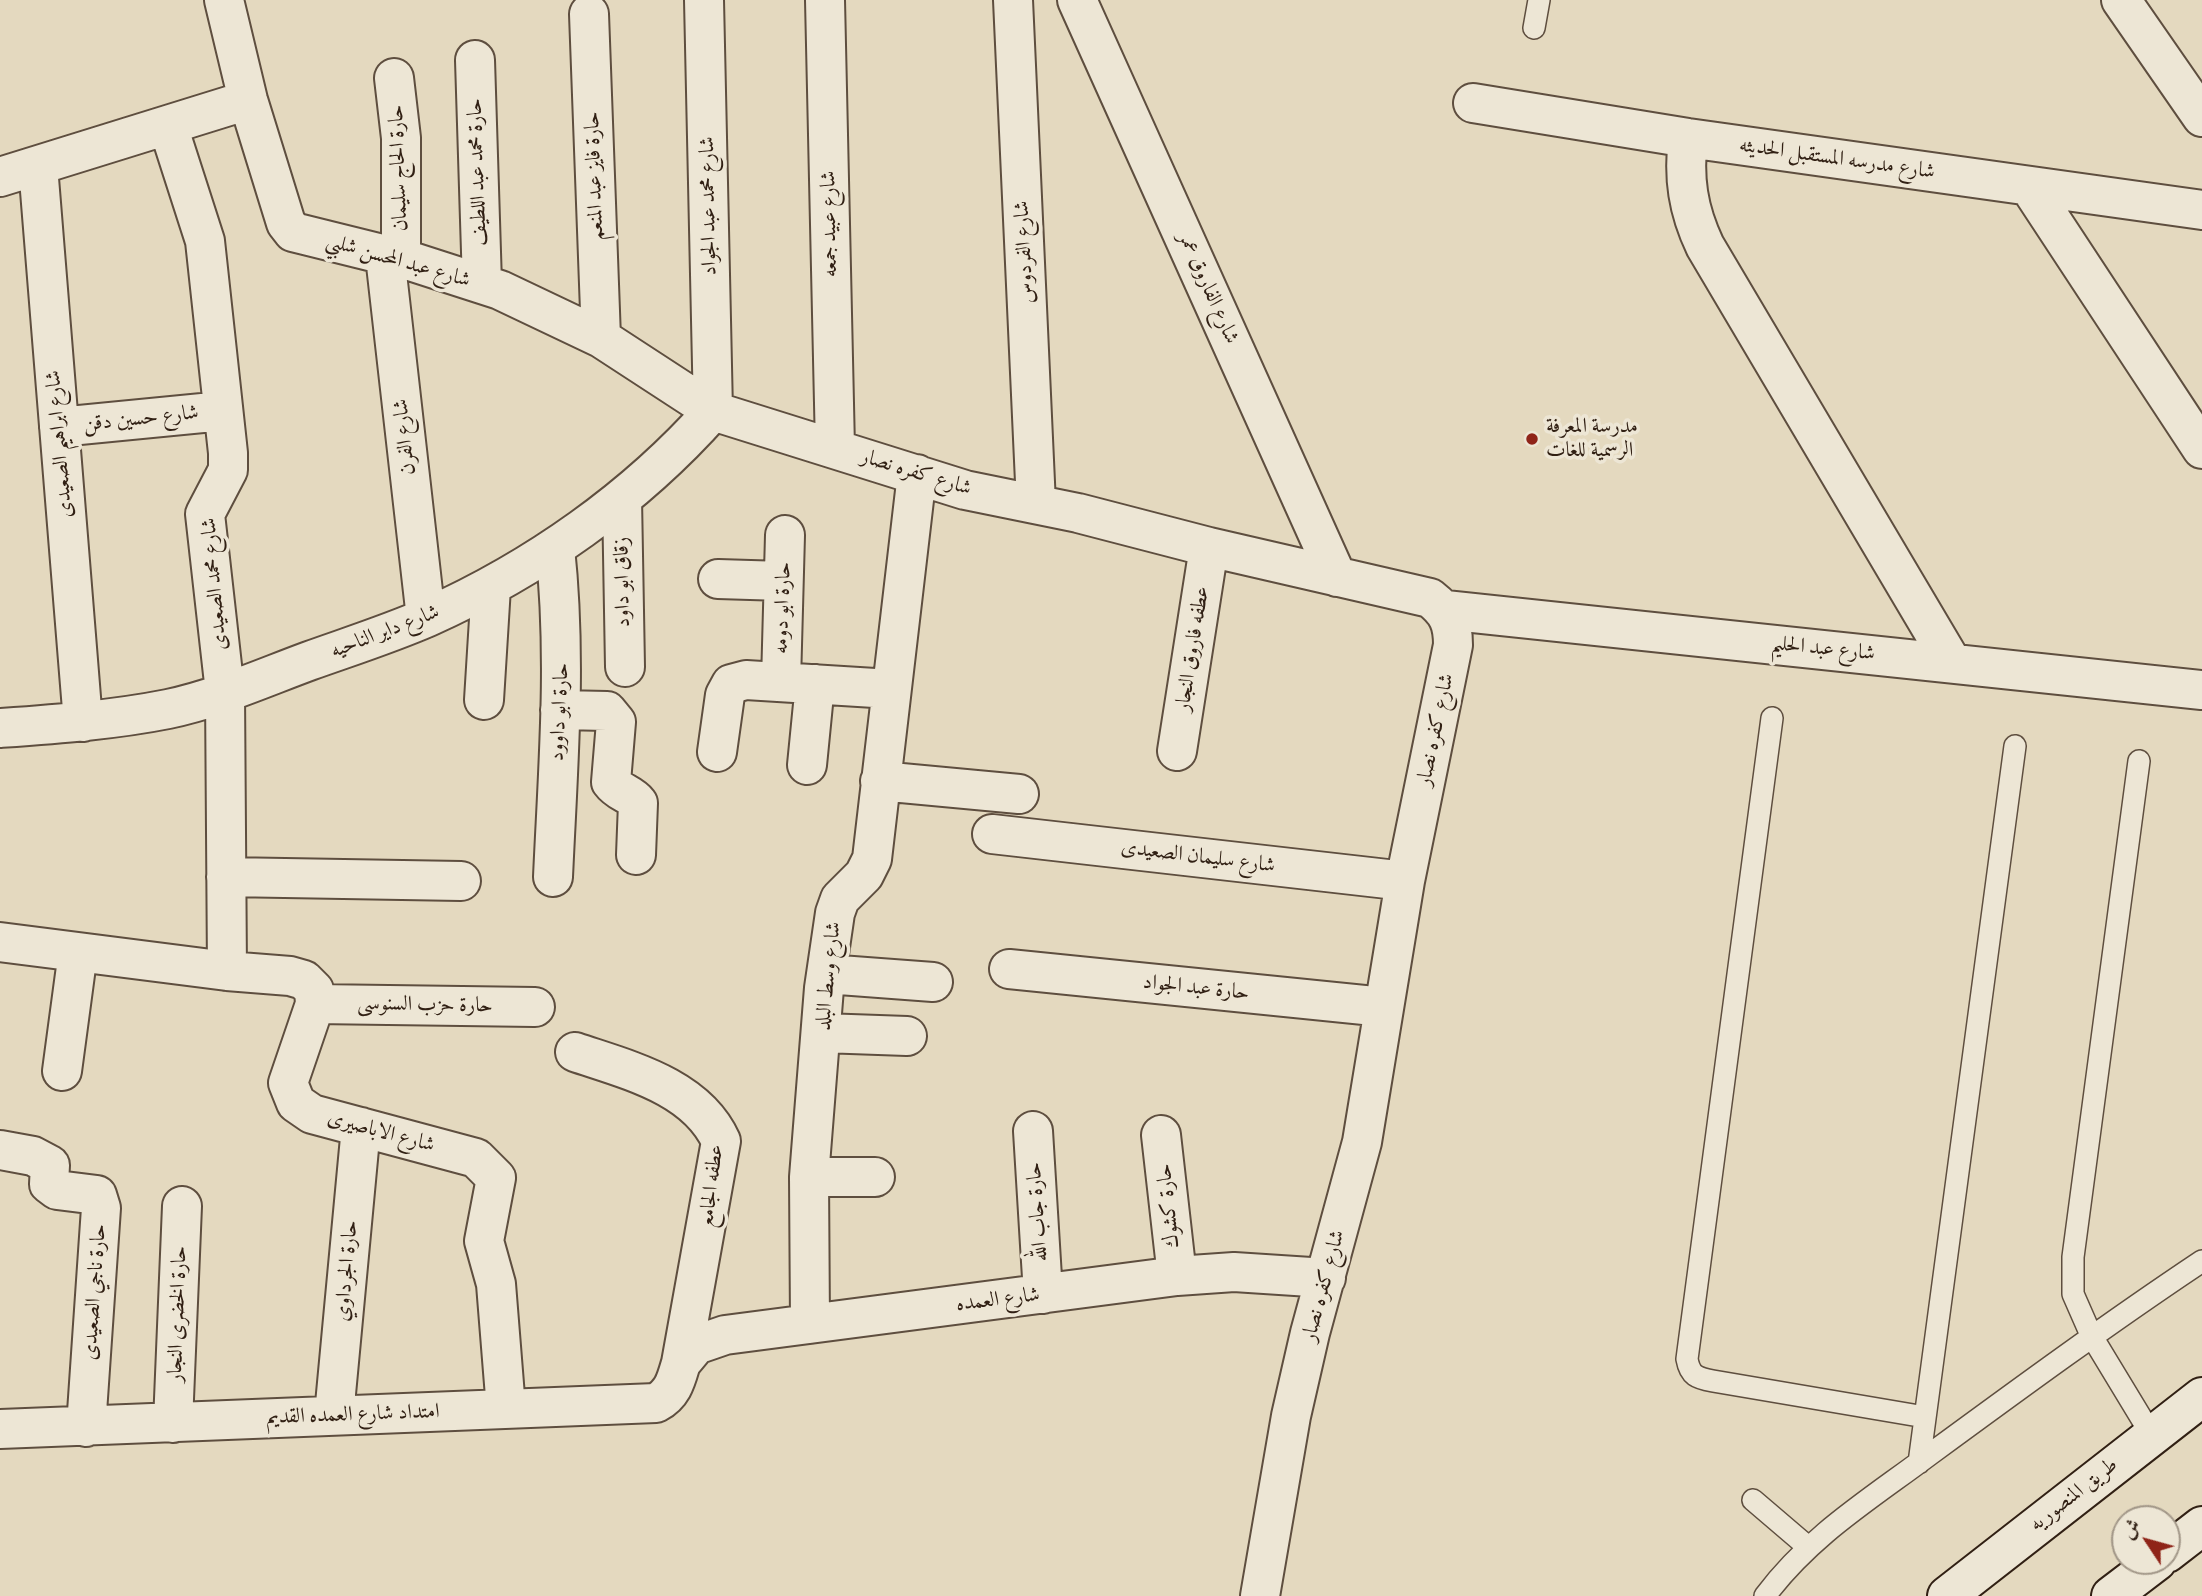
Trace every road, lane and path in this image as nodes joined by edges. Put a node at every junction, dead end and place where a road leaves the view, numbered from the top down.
1 (224, 0) edge
2 (704, 0) edge
3 (825, 0) edge
4 (1013, 0) edge
5 (1077, 0) edge
6 (1539, 0) edge
7 (2121, 0) edge
8 (589, 14) dead end
9 (1534, 28) dead end
10 (475, 60) dead end
11 (394, 78) dead end
12 (248, 100) junction
13 (1473, 103) dead end
14 (2202, 117) edge
15 (168, 125) junction
16 (1688, 138) junction
17 (38, 166) junction
18 (0, 177) edge
19 (2029, 186) junction
20 (2202, 210) edge
21 (393, 257) junction
22 (482, 284) junction
23 (601, 338) junction
24 (223, 411) junction
25 (713, 411) junction
26 (59, 427) junction
27 (835, 447) junction
28 (2202, 449) edge
29 (917, 474) junction
30 (622, 498) junction
31 (1036, 504) junction
32 (785, 535) dead end
33 (1209, 547) junction
34 (555, 548) junction
35 (1337, 577) junction
36 (718, 579) dead end
37 (783, 581) junction
38 (491, 587) junction
39 (1445, 610) junction
40 (426, 618) junction
41 (1952, 663) junction
42 (625, 667) dead end
43 (798, 683) junction
44 (891, 689) junction
45 (2202, 690) edge
46 (225, 692) junction
47 (484, 700) dead end
48 (561, 710) junction
49 (1772, 718) dead end
50 (83, 722) junction
51 (0, 728) edge
52 (2015, 746) dead end
53 (1177, 751) dead end
54 (717, 752) dead end
55 (2139, 761) dead end
56 (807, 765) dead end
57 (880, 781) junction
58 (1019, 794) dead end
59 (992, 834) dead end
60 (636, 855) dead end
61 (226, 877) junction
62 (553, 877) dead end
63 (461, 881) dead end
64 (1405, 881) junction
65 (0, 942) edge
66 (78, 952) junction
67 (1009, 969) dead end
68 (228, 971) junction
69 (826, 974) junction
70 (933, 982) dead end
71 (314, 1004) junction
72 (536, 1007) dead end
73 (1384, 1007) junction
74 (822, 1033) junction
75 (907, 1036) dead end
76 (575, 1052) dead end
77 (62, 1071) dead end
78 (360, 1127) junction
79 (1033, 1131) dead end
80 (1161, 1135) dead end
81 (0, 1150) edge
82 (809, 1177) junction
83 (875, 1177) dead end
84 (182, 1206) dead end
85 (2202, 1261) edge
86 (1177, 1276) junction
87 (1325, 1278) junction
88 (1044, 1294) junction
89 (810, 1324) junction
90 (2091, 1335) junction
91 (681, 1363) junction
92 (2202, 1397) edge
93 (506, 1409) junction
94 (334, 1415) junction
95 (1925, 1417) junction
96 (173, 1423) junction
97 (86, 1427) junction
98 (0, 1429) edge
99 (2151, 1434) junction
100 (1919, 1463) junction
101 (1753, 1500) dead end
102 (2202, 1527) edge
103 (2181, 1543) edge
104 (1808, 1547) junction
105 (2139, 1575) edge
106 (1261, 1596) edge
107 (1765, 1596) edge
108 (1947, 1596) edge
109 (2111, 1596) edge

1 - 12 street, شارع عبد المحسن شلبي
2 - 25 street, شارع محمد عبد الجواد
3 - 27 street, شارع عبيد جمعه
4 - 31 street, شارع الفردوس
5 - 35 street, شارع الفاروق عمر
6 - 9 lane
7 - 14 street
8 - 23 street, حارة فايز عبد المنعم
10 - 22 street, حارة محمد عبد اللطيف
11 - 21 street, حارة الحاج سليمان
12 - 15 street
12 - 21 street, شارع عبد المحسن شلبي
13 - 16 street, شارع مدرسه المستقبل الحديثه
15 - 17 street
15 - 24 street, شارع محمد الصعيدى
16 - 19 street, شارع مدرسه المستقبل الحديثه
16 - 41 street
17 - 18 street
17 - 26 street, شارع ابراهيم الصعيدى
19 - 20 street, شارع مدرسه المستقبل الحديثه
19 - 28 street
21 - 22 street, شارع عبد المحسن شلبي
21 - 40 street, شارع الفرن
22 - 23 street, شارع عبد المحسن شلبي
23 - 25 street, شارع عبد المحسن شلبي
24 - 26 street, شارع حسين دقن
24 - 46 street, شارع محمد الصعيدى
25 - 27 street, شارع كفره نصار
25 - 30 street, شارع داير الناحيه
26 - 50 street, شارع ابراهيم الصعيدى
27 - 29 street, شارع كفره نصار
29 - 31 street, شارع كفره نصار
29 - 44 street, شارع وسط البلد
30 - 34 street, شارع داير الناحيه
30 - 42 street, زقاق ابو داود
31 - 33 street, شارع كفره نصار
32 - 37 street, حارة ابو دومه
33 - 35 street, شارع كفره نصار
33 - 53 street, عطفه فاروق النجار
34 - 38 street, شارع داير الناحيه
34 - 48 street, حارة ابو داوود
35 - 39 street, شارع كفره نصار
36 - 37 street
37 - 43 street, حارة ابو دومه
38 - 40 street, شارع داير الناحيه
38 - 47 street
39 - 41 street, شارع عبد الحليم
39 - 64 street, شارع كفره نصار
40 - 46 street, شارع داير الناحيه
41 - 45 street, شارع عبد الحليم
43 - 44 street, حارة ابو دومه
43 - 54 street, حارة ابو دومه
43 - 56 street
44 - 57 street, شارع وسط البلد
46 - 50 street, شارع داير الناحيه
46 - 61 street, شارع محمد الصعيدى
48 - 60 street
48 - 62 street, حارة ابو داوود
49 - 95 lane
50 - 51 street, شارع داير الناحيه
52 - 95 lane
55 - 90 lane
57 - 58 street
57 - 69 street, شارع وسط البلد
59 - 64 street, شارع سليمان الصعيدى
61 - 63 street
61 - 68 street, شارع محمد الصعيدى
64 - 73 street, شارع كفره نصار
65 - 66 street
66 - 68 street
66 - 77 street
67 - 73 street, حارة عبد الجواد
68 - 71 street
69 - 70 street
69 - 74 street, شارع وسط البلد
71 - 72 street, حارة حزب السنوسى
71 - 78 street, شارع الاباصيرى
73 - 87 street, شارع كفره نصار
74 - 75 street
74 - 82 street, شارع وسط البلد
76 - 91 street, عطفه الجامع
78 - 93 street, شارع الاباصيرى
78 - 94 street, حارة الجرداوي
79 - 88 street, حارة جاب الله
80 - 86 street, حارة كشوك
81 - 97 street, حارة ناجي الصعيدى
82 - 83 street
82 - 89 street, شارع وسط البلد
84 - 96 street, حارة الخضرى النجار
85 - 90 lane
86 - 87 street, شارع العمده
86 - 88 street, شارع العمده
87 - 106 street, شارع كفره نصار
88 - 89 street, شارع العمده
89 - 91 street, شارع العمده
90 - 99 lane
90 - 100 lane
91 - 93 street, امتداد شارع العمده القديم
92 - 99 street, طريق المنصوريه
93 - 94 street, امتداد شارع العمده القديم
94 - 96 street, امتداد شارع العمده القديم
95 - 100 lane
96 - 97 street, امتداد شارع العمده القديم
97 - 98 street, امتداد شارع العمده القديم
99 - 108 street, طريق المنصوريه
100 - 104 lane
101 - 104 lane
102 - 103 street
104 - 107 lane
105 - 109 street

